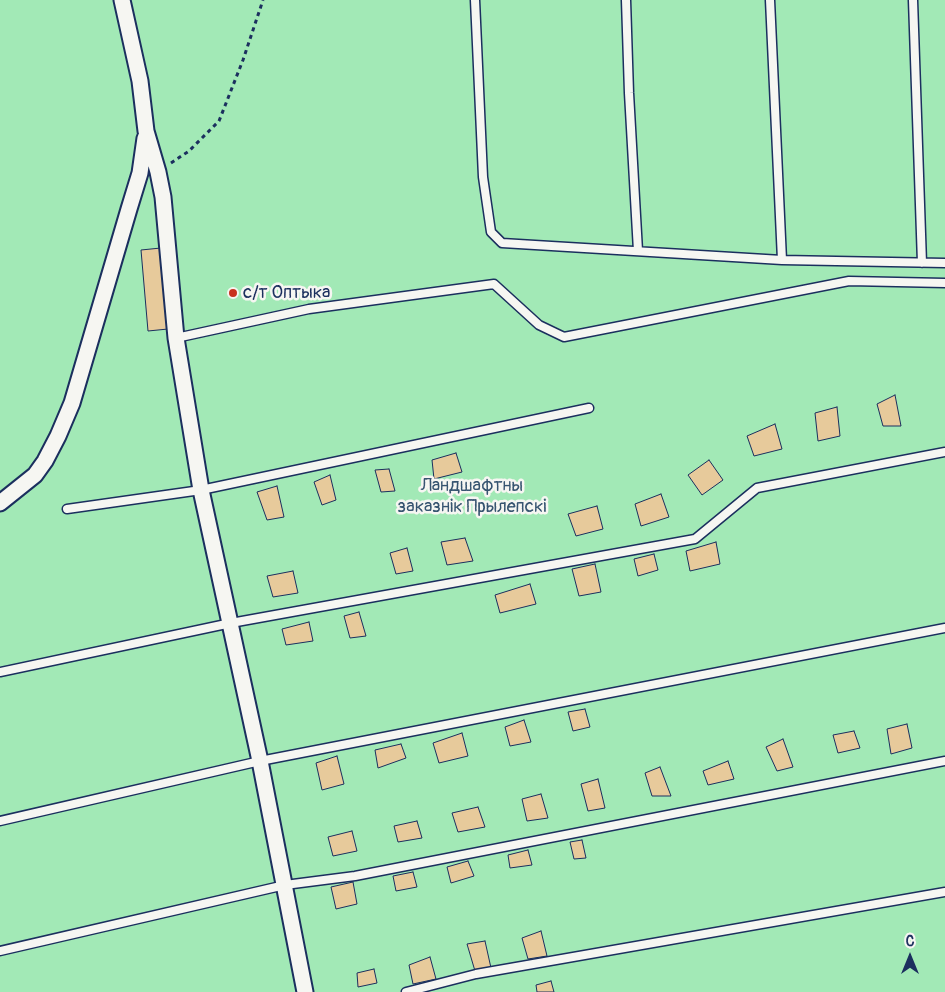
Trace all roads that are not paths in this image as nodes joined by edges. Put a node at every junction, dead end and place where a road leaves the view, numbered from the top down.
1 (122, 0) edge
2 (475, 0) edge
3 (626, 0) edge
4 (770, 0) edge
5 (913, 0) edge
6 (146, 131) junction
7 (638, 251) junction
8 (782, 260) junction
9 (922, 263) junction
10 (945, 263) edge
11 (945, 283) edge
12 (176, 338) junction
13 (589, 408) dead end
14 (945, 452) edge
15 (201, 490) junction
16 (0, 503) edge
17 (66, 509) dead end
18 (231, 623) junction
19 (945, 628) edge
20 (0, 672) edge
21 (260, 761) junction
22 (945, 761) edge
23 (0, 821) edge
24 (285, 885) junction
25 (945, 892) edge
26 (0, 951) edge
27 (305, 992) edge
28 (406, 992) edge

1 - 6 street
2 - 7 lane
3 - 7 lane
4 - 8 lane
5 - 9 lane
6 - 12 street
6 - 16 street
7 - 8 lane
8 - 9 lane
9 - 10 lane
11 - 12 lane
12 - 15 street
13 - 15 lane
14 - 18 lane
15 - 17 lane
15 - 18 street
18 - 20 lane
18 - 21 street
19 - 21 lane
21 - 23 lane
21 - 24 street
22 - 24 lane
24 - 26 lane
24 - 27 street
25 - 28 lane

